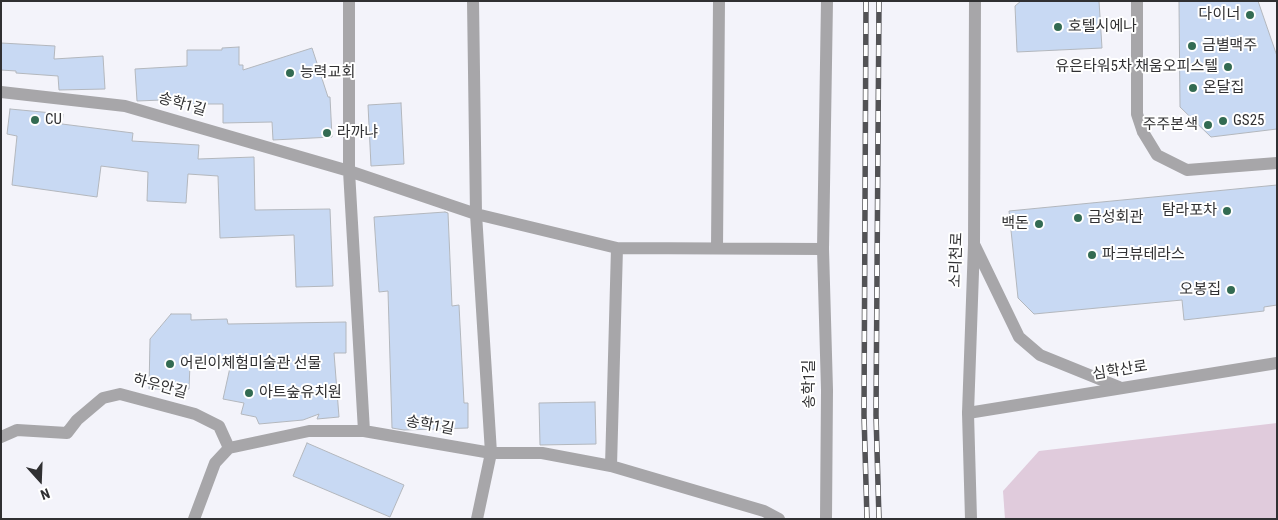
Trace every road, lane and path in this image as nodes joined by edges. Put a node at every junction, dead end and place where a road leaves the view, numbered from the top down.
1 (349, 1) edge
2 (473, 1) edge
3 (719, 1) edge
4 (827, 1) edge
5 (975, 1) edge
6 (1137, 1) edge
7 (1, 92) edge
8 (1277, 163) edge
9 (349, 171) junction
10 (476, 214) junction
11 (974, 244) junction
12 (617, 248) junction
13 (717, 248) junction
14 (823, 249) junction
15 (1277, 363) edge
16 (1119, 387) junction
17 (968, 413) junction
18 (364, 431) junction
19 (1, 437) edge
20 (229, 448) junction
21 (491, 453) junction
22 (611, 466) junction
23 (194, 519) edge
24 (477, 519) edge
25 (779, 519) edge
26 (826, 519) edge
27 (972, 519) edge

1 - 9 street
2 - 10 street
3 - 13 street
4 - 14 street, 송학1길
5 - 11 street, 소리천로
6 - 8 street
7 - 9 street, 송학1길
9 - 10 street, 송학1길
9 - 18 street
10 - 12 street, 송학1길
10 - 21 street
11 - 16 street
11 - 17 street, 소리천로
12 - 13 street, 송학1길
12 - 22 street
13 - 14 street, 송학1길
14 - 26 street, 송학1길
15 - 16 street, 심학산로
16 - 17 street, 심학산로
17 - 27 street, 소리천로
18 - 20 street, 송학1길
18 - 21 street, 송학1길
19 - 20 street, 하우안길
20 - 23 street
21 - 22 street, 송학1길
21 - 24 street
22 - 25 street, 송학1길

